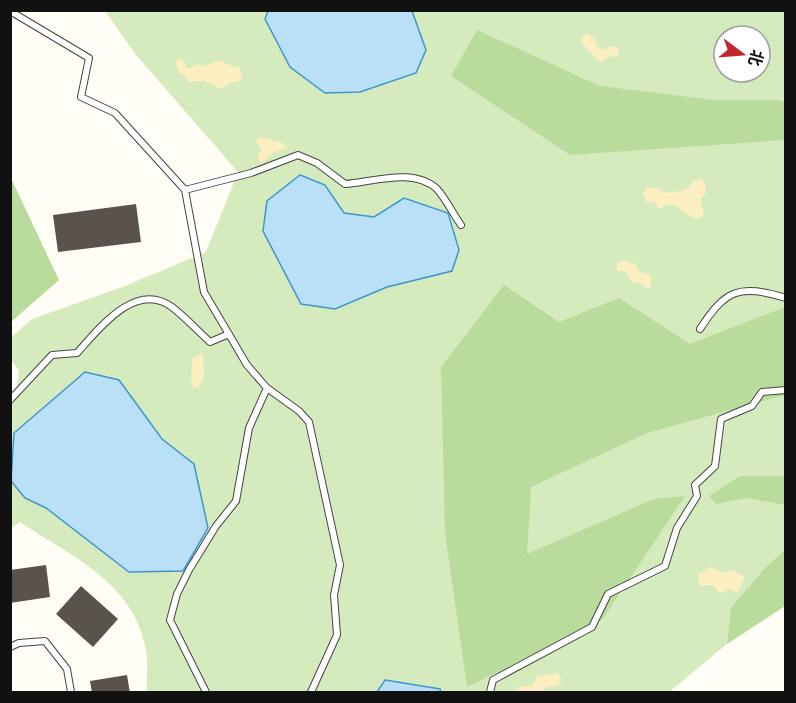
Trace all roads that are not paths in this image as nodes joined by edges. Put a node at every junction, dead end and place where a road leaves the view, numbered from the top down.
1 (10, 11) edge
2 (185, 190) junction
3 (461, 225) dead end
4 (786, 298) edge
5 (700, 329) dead end
6 (229, 334) junction
7 (267, 388) junction
8 (786, 390) edge
9 (10, 400) edge
10 (10, 647) edge
11 (71, 693) edge
12 (206, 693) edge
13 (311, 693) edge
14 (490, 693) edge

1 - 2 lane
2 - 3 lane
2 - 6 lane
4 - 5 lane
6 - 7 lane
6 - 9 lane
7 - 12 lane
7 - 13 lane
8 - 14 lane
10 - 11 lane

